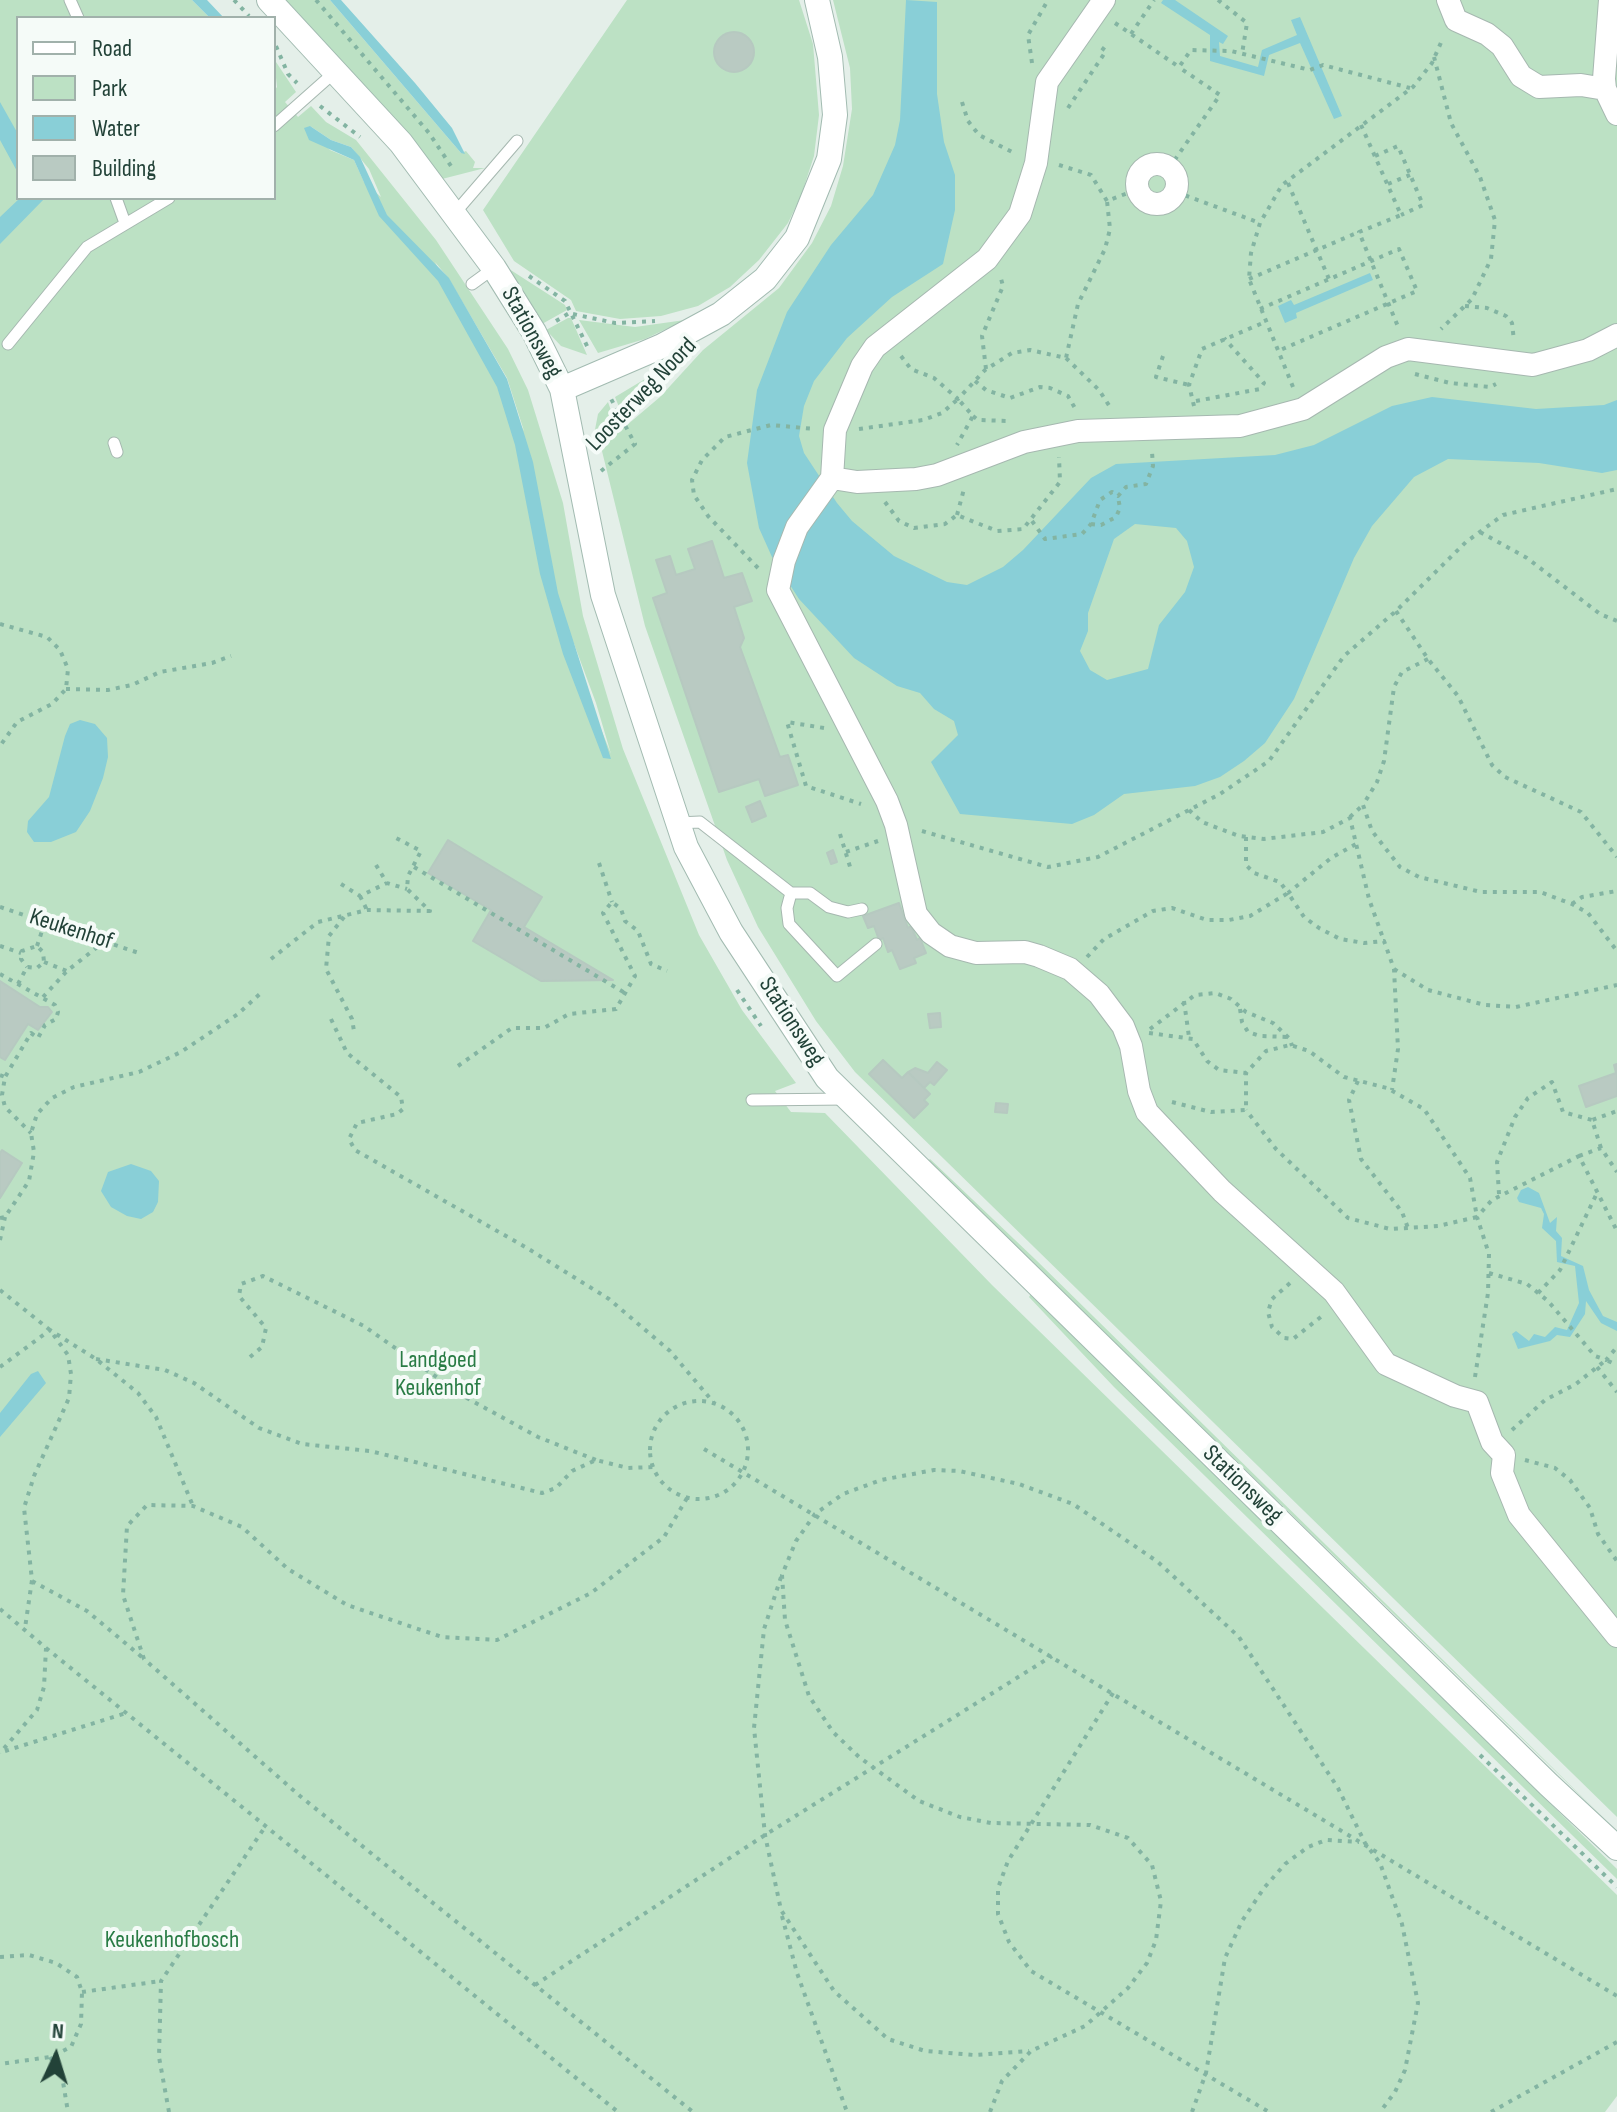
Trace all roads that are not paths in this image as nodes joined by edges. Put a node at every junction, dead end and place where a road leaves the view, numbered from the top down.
1 (269, 0) edge
2 (1104, 0) edge
3 (1448, 0) edge
4 (1610, 0) edge
5 (820, 2) edge
6 (336, 71) junction
7 (1605, 89) junction
8 (1617, 114) edge
9 (276, 124) edge
10 (517, 141) dead end
11 (1169, 168) joint
12 (117, 200) edge
13 (165, 200) edge
14 (454, 214) junction
15 (125, 223) junction
16 (494, 268) junction
17 (472, 284) dead end
18 (1617, 335) edge
19 (8, 344) dead end
20 (562, 389) junction
21 (830, 480) junction
22 (678, 823) junction
23 (791, 893) junction
24 (862, 909) dead end
25 (876, 944) dead end
26 (847, 1099) junction
27 (752, 1100) dead end
28 (1617, 1636) edge
29 (1617, 1848) edge

1 - 6 main road, Stationsweg
2 - 21 street
3 - 7 street
4 - 7 street
5 - 20 main road, Loosterweg Noord
6 - 9 lane
6 - 14 main road, Stationsweg
7 - 8 street
10 - 14 lane
11 - 11 street
12 - 15 lane
13 - 15 lane
14 - 16 main road, Stationsweg
15 - 19 lane
16 - 17 lane
16 - 20 main road, Stationsweg
18 - 21 street
20 - 22 main road, Stationsweg
21 - 28 street
22 - 23 lane
22 - 26 main road, Stationsweg
23 - 24 lane
23 - 25 lane
26 - 27 lane
26 - 29 main road, Stationsweg

